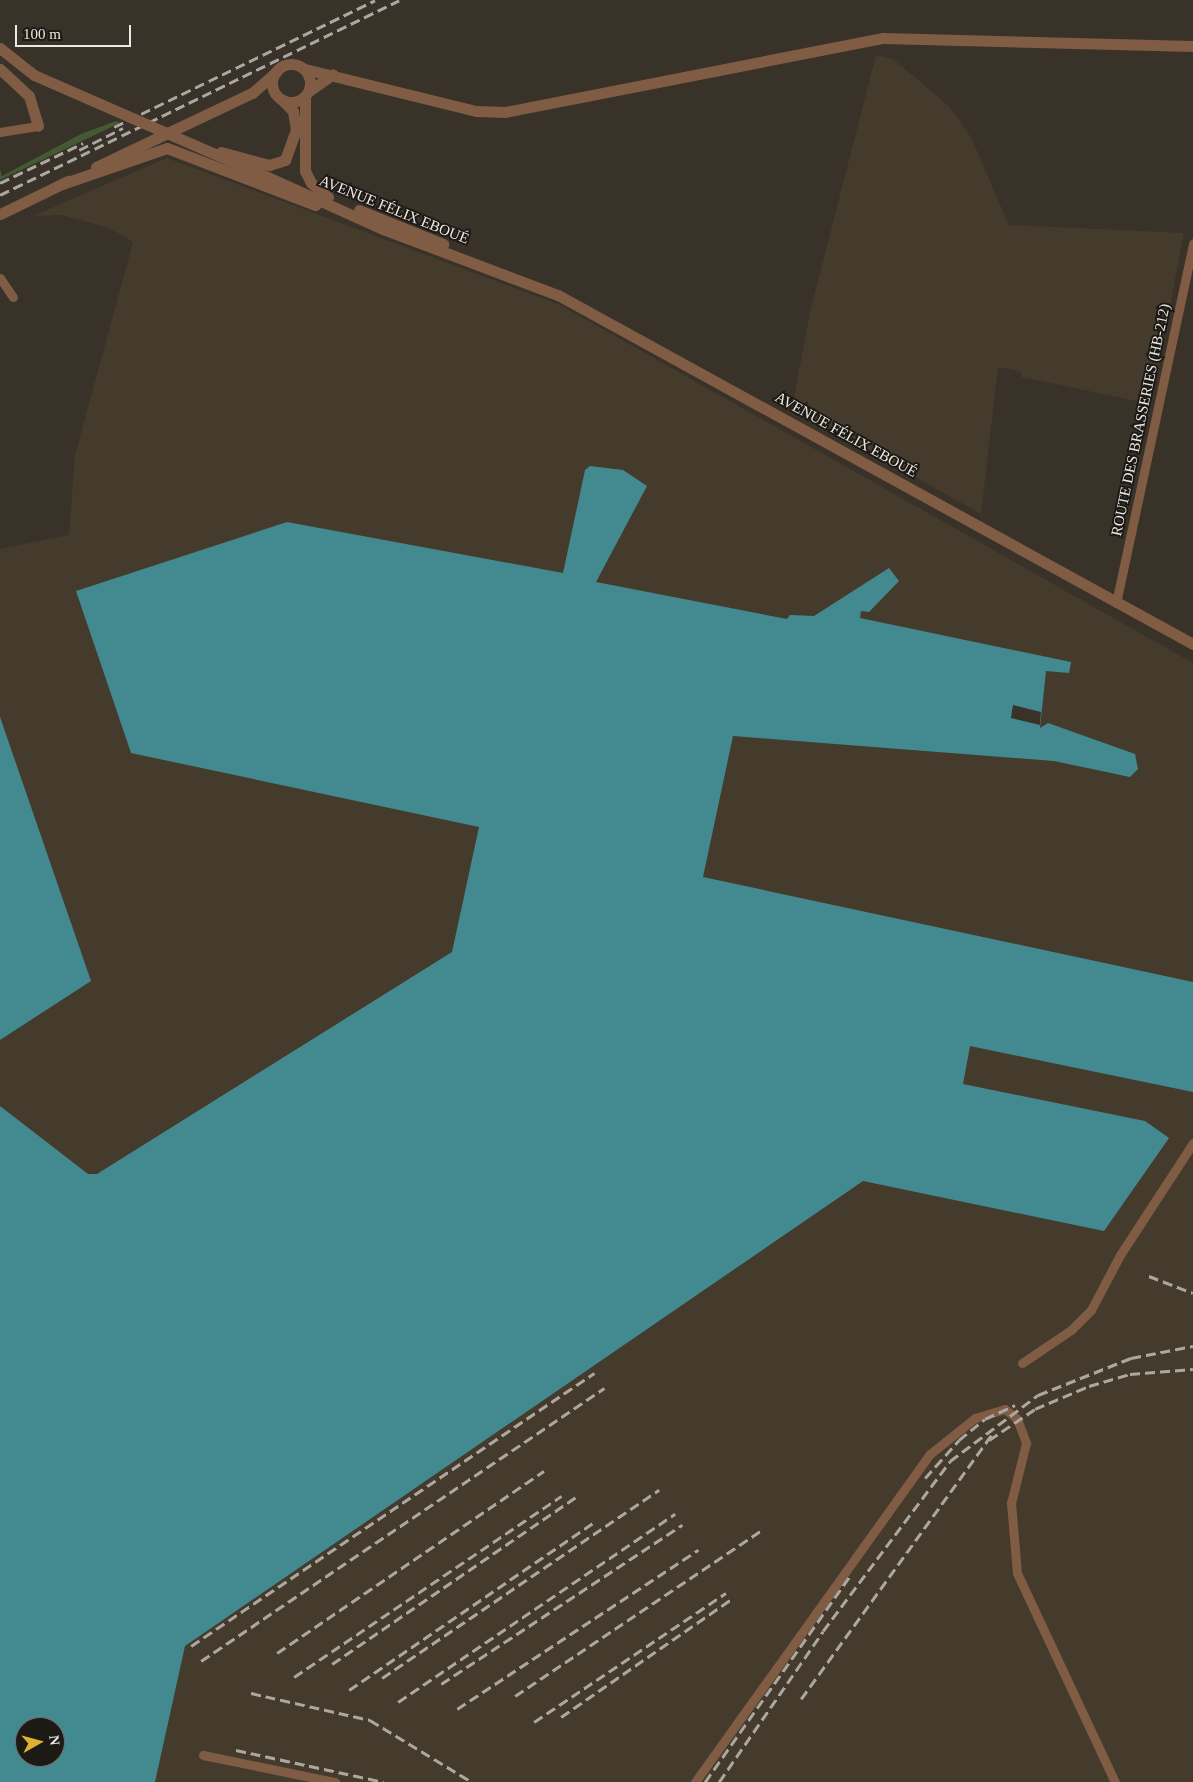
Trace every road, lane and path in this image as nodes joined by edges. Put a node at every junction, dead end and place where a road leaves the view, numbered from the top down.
1 (1193, 46) edge
2 (3, 58) edge
3 (305, 70) junction
4 (276, 72) junction
5 (333, 74) junction
6 (252, 92) junction
7 (307, 94) junction
8 (280, 98) junction
9 (38, 126) joint
10 (0, 132) edge
11 (159, 135) junction
12 (167, 148) junction
13 (288, 158) junction
14 (261, 169) junction
15 (305, 169) junction
16 (62, 184) junction
17 (291, 185) junction
18 (328, 197) junction
19 (0, 214) edge
20 (383, 228) junction
21 (1193, 242) edge
22 (480, 263) junction
23 (0, 278) edge
24 (13, 297) dead end
25 (1116, 604) junction
26 (1193, 644) edge
27 (1193, 1143) edge
28 (1022, 1363) dead end
29 (203, 1755) dead end
30 (334, 1782) edge
31 (696, 1782) edge
32 (1115, 1782) edge

1 - 5 street
2 - 9 street
2 - 14 street, AVENUE FÉLIX EBOUÉ, bridge
3 - 4 street
3 - 5 street
3 - 7 street
4 - 6 street
4 - 8 street
5 - 7 street
6 - 8 street
6 - 11 street
7 - 8 street
7 - 15 street
8 - 13 street
9 - 10 street
11 - 12 street
11 - 16 street
12 - 16 street
12 - 20 street
13 - 14 street
13 - 15 street
14 - 17 street, AVENUE FÉLIX EBOUÉ
15 - 17 street
15 - 18 street
16 - 19 street
17 - 18 street, AVENUE FÉLIX EBOUÉ
17 - 20 street, AVENUE FÉLIX EBOUÉ
18 - 22 street, AVENUE FÉLIX EBOUÉ
20 - 22 street, AVENUE FÉLIX EBOUÉ
21 - 25 street, ROUTE DES BRASSERIES (HB-212)
22 - 25 street, AVENUE FÉLIX EBOUÉ
23 - 24 street
25 - 26 street, AVENUE FÉLIX EBOUÉ
27 - 28 street
29 - 30 street
31 - 32 street

